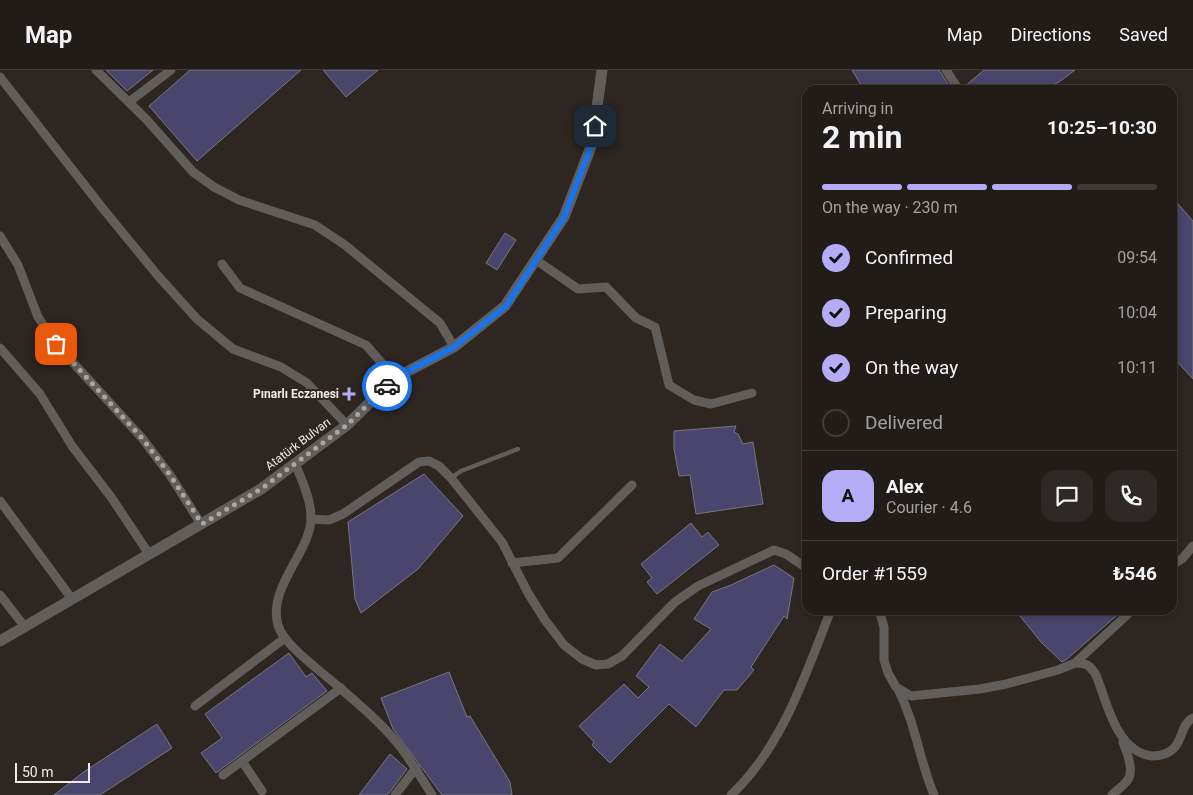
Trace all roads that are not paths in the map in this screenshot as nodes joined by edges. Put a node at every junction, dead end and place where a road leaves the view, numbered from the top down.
1 (96, 70) edge
2 (171, 70) edge
3 (602, 70) edge
4 (946, 70) edge
5 (0, 77) edge
6 (956, 85) edge
7 (129, 102) junction
8 (0, 236) edge
9 (536, 260) junction
10 (222, 264) dead end
11 (454, 347) junction
12 (0, 348) edge
13 (395, 378) junction
14 (752, 393) dead end
15 (347, 425) junction
16 (518, 449) dead end
17 (296, 463) junction
18 (451, 478) junction
19 (632, 485) dead end
20 (0, 501) edge
21 (311, 519) junction
22 (202, 524) junction
23 (1193, 546) edge
24 (149, 554) junction
25 (1177, 562) edge
26 (512, 563) junction
27 (802, 565) edge
28 (0, 594) edge
29 (72, 599) junction
30 (829, 615) edge
31 (880, 615) edge
32 (1127, 615) edge
33 (25, 627) junction
34 (285, 638) junction
35 (0, 642) edge
36 (1075, 663) junction
37 (896, 687) junction
38 (341, 688) junction
39 (195, 706) dead end
40 (1193, 718) edge
41 (1121, 734) junction
42 (242, 761) junction
43 (416, 768) junction
44 (223, 775) dead end
45 (262, 791) dead end
46 (394, 795) edge
47 (432, 795) edge
48 (731, 795) edge
49 (934, 795) edge
50 (1112, 795) edge

1 - 7 street
2 - 7 street
3 - 9 street, Atatürk Bulvarı
4 - 6 street
5 - 15 street
7 - 11 street
8 - 22 street
9 - 11 street, Atatürk Bulvarı
9 - 14 street
10 - 13 street
11 - 13 street, Atatürk Bulvarı
12 - 24 street
13 - 15 street, Atatürk Bulvarı
15 - 17 street, Atatürk Bulvarı
16 - 18 lane
17 - 21 street
17 - 22 street, Atatürk Bulvarı
18 - 21 street
18 - 26 street
19 - 26 street
20 - 29 street
21 - 34 street
22 - 24 street, Atatürk Bulvarı
23 - 25 street
24 - 29 street, Atatürk Bulvarı
26 - 27 street
28 - 33 street
29 - 33 street, Atatürk Bulvarı
30 - 48 street
31 - 37 street
32 - 36 street
33 - 35 street, Atatürk Bulvarı
34 - 38 street
34 - 39 street
36 - 37 street
36 - 41 street
37 - 49 street
38 - 42 street
38 - 43 street
40 - 41 street
41 - 50 street
42 - 44 street
42 - 45 street
43 - 46 street
43 - 47 street

